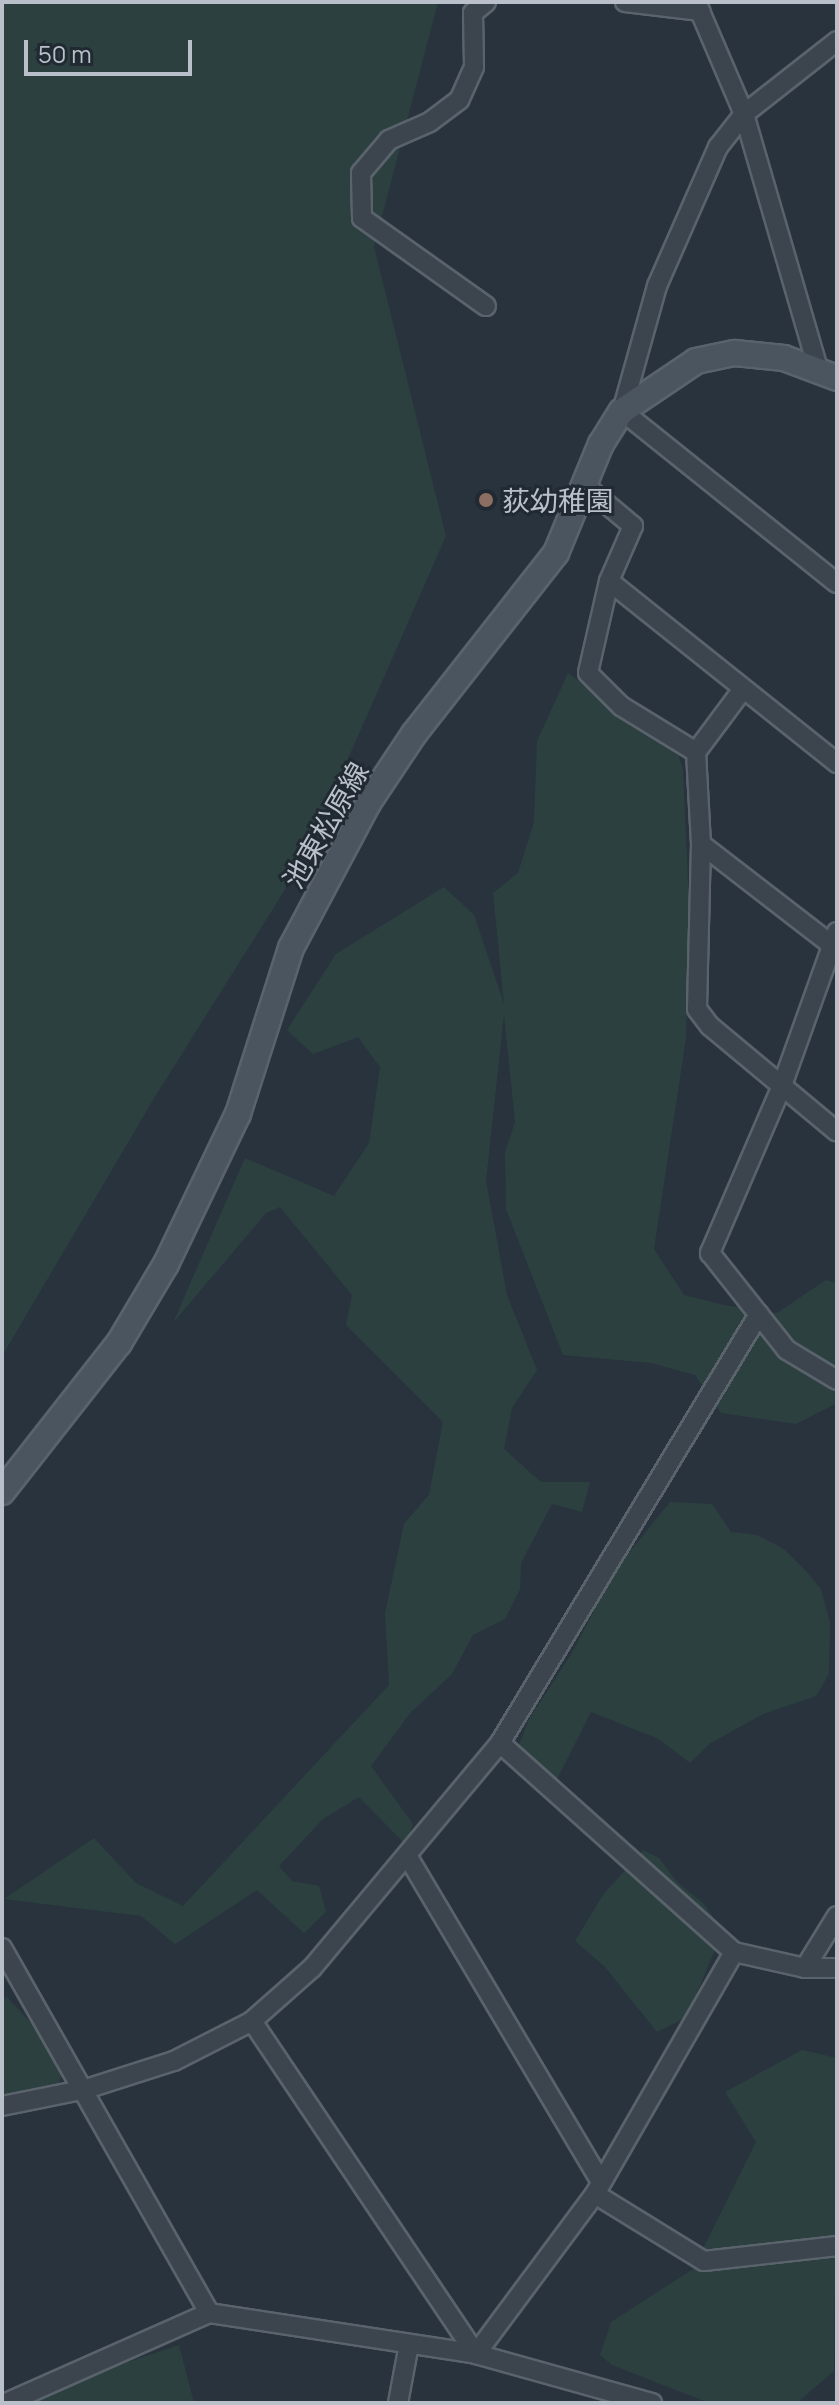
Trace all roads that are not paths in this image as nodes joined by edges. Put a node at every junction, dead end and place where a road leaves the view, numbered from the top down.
1 (486, 2) edge
2 (625, 2) edge
3 (698, 6) edge
4 (837, 41) edge
5 (744, 114) junction
6 (486, 306) dead end
7 (827, 372) edge
8 (622, 411) junction
9 (584, 485) junction
10 (609, 581) junction
11 (837, 583) edge
12 (743, 689) junction
13 (696, 752) junction
14 (837, 763) edge
15 (701, 844) junction
16 (835, 942) edge
17 (781, 1088) junction
18 (837, 1132) edge
19 (759, 1314) junction
20 (837, 1380) edge
21 (2, 1492) edge
22 (500, 1743) junction
23 (408, 1857) junction
24 (837, 1916) edge
25 (2, 1948) edge
26 (734, 1952) junction
27 (805, 1968) junction
28 (837, 1968) edge
29 (252, 2021) junction
30 (86, 2089) junction
31 (2, 2106) edge
32 (598, 2188) junction
33 (837, 2246) edge
34 (209, 2313) junction
35 (409, 2344) junction
36 (476, 2354) junction
37 (6, 2403) edge
38 (398, 2403) edge
39 (652, 2403) edge

1 - 6 street
2 - 3 street
3 - 5 street
4 - 5 street
5 - 7 street
5 - 8 street
7 - 8 main road, 池東松原線
8 - 9 main road, 池東松原線
8 - 11 street
9 - 10 street
9 - 21 main road, 池東松原線
10 - 12 street
10 - 13 street
12 - 13 street
12 - 14 street
13 - 15 street
15 - 16 street
15 - 17 street
16 - 17 street
17 - 18 street
17 - 19 street
19 - 20 street
19 - 22 street
22 - 23 street
22 - 26 street
23 - 29 street
23 - 32 street
24 - 27 street
25 - 30 street
26 - 27 street
26 - 32 street
27 - 28 street
29 - 30 street
29 - 36 street
30 - 31 street
30 - 34 street
32 - 33 street
32 - 36 street
34 - 35 street
34 - 37 street
35 - 36 street
35 - 38 street
36 - 39 street

